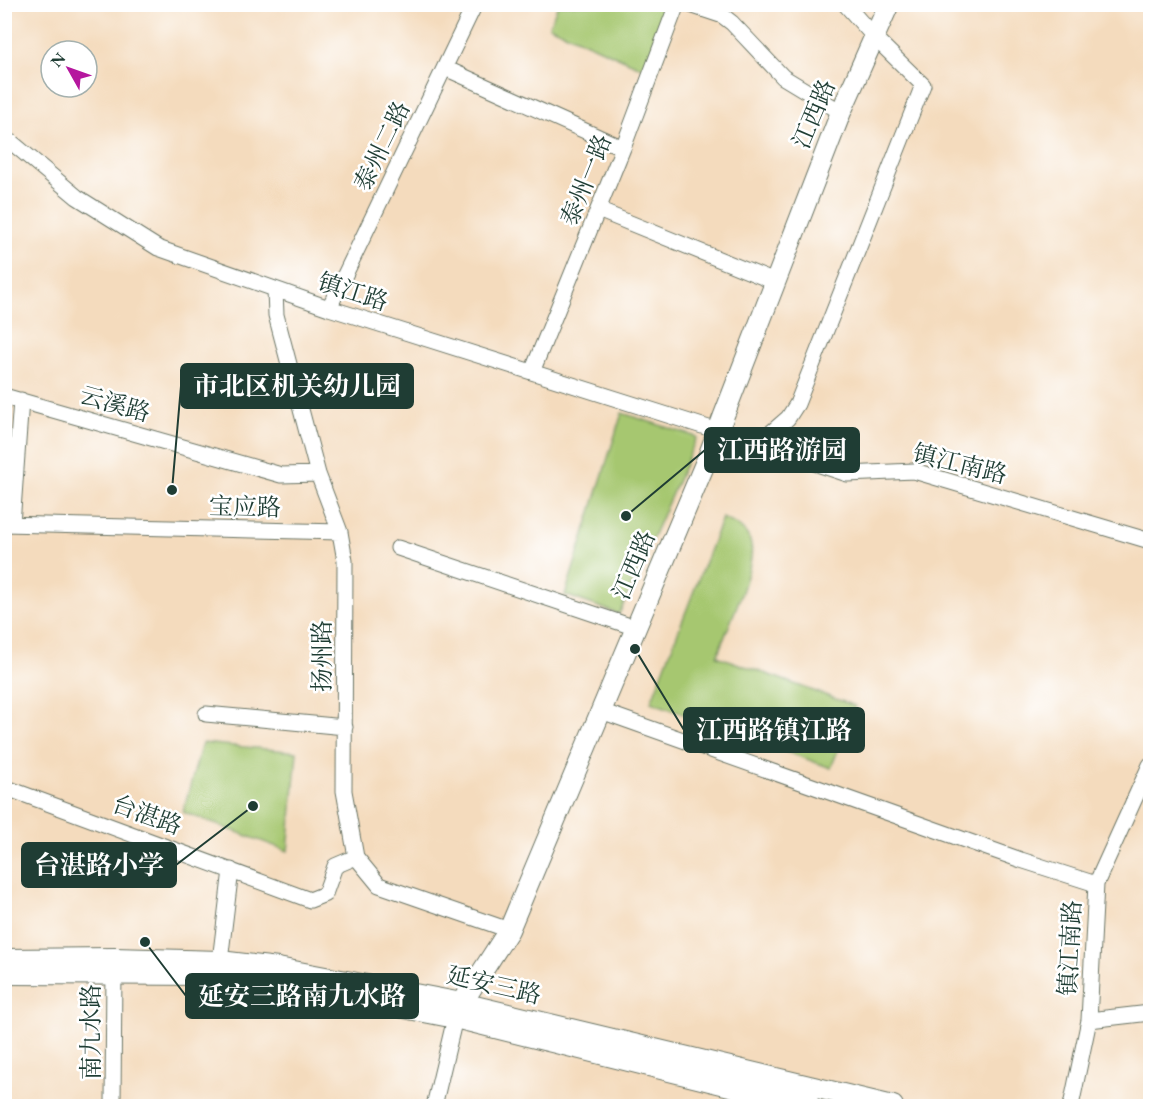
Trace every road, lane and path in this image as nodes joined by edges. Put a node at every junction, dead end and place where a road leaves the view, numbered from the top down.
1 (475, 4) edge
2 (677, 4) edge
3 (687, 4) edge
4 (846, 4) edge
5 (889, 4) edge
6 (875, 38) junction
7 (445, 68) junction
8 (841, 112) junction
9 (4, 136) edge
10 (623, 148) junction
11 (598, 210) junction
12 (775, 282) junction
13 (275, 290) junction
14 (329, 308) junction
15 (532, 372) junction
16 (4, 396) edge
17 (21, 400) junction
18 (718, 430) junction
19 (758, 444) junction
20 (318, 474) junction
21 (8, 524) edge
22 (340, 532) junction
23 (1150, 540) edge
24 (398, 548) dead end
25 (636, 628) junction
26 (601, 711) junction
27 (206, 714) dead end
28 (345, 727) junction
29 (1150, 765) edge
30 (4, 787) edge
31 (356, 857) junction
32 (231, 870) junction
33 (1096, 884) junction
34 (509, 930) junction
35 (4, 959) edge
36 (220, 961) junction
37 (114, 966) junction
38 (4, 974) edge
39 (459, 1010) junction
40 (1150, 1013) edge
41 (1089, 1020) junction
42 (113, 1107) edge
43 (434, 1107) edge
44 (811, 1107) edge
45 (893, 1107) edge
46 (1071, 1107) edge

1 - 7 street, 泰州二路
2 - 10 street, 泰州一路
3 - 8 street
4 - 6 street
5 - 6 main road, 江西路
6 - 8 main road, 江西路
6 - 19 street
7 - 10 street
7 - 14 street, 泰州二路
8 - 12 main road, 江西路
9 - 13 street, 镇江路
10 - 11 street, 泰州一路
11 - 12 street
11 - 15 street, 泰州一路
12 - 18 main road, 江西路
13 - 14 street, 镇江路
13 - 20 street, 扬州路
14 - 15 street, 镇江路
15 - 18 street, 镇江路
16 - 17 street, 云溪路
17 - 20 street, 云溪路
17 - 21 street
18 - 19 street, 镇江南路
18 - 25 main road, 江西路
19 - 23 street, 镇江南路
20 - 22 street, 扬州路
21 - 22 street, 宝应路
22 - 28 street, 扬州路
24 - 25 street
25 - 26 main road, 江西路
26 - 33 street
26 - 34 main road, 江西路
27 - 28 street
28 - 31 street, 扬州路
29 - 33 street, 镇江南路
30 - 32 street, 台湛路
31 - 32 street, 台湛路
31 - 34 street, 扬州路
32 - 36 street
33 - 41 street, 镇江南路
34 - 39 main road, 江西路
35 - 37 main road, 延安三路
36 - 37 main road, 延安三路
36 - 39 main road, 延安三路
37 - 38 main road, 延安三路
37 - 39 main road, 延安三路
37 - 42 street, 南九水路
39 - 43 street
39 - 44 main road, 延安三路
39 - 45 main road, 延安三路
40 - 41 street
41 - 46 street, 镇江南路

